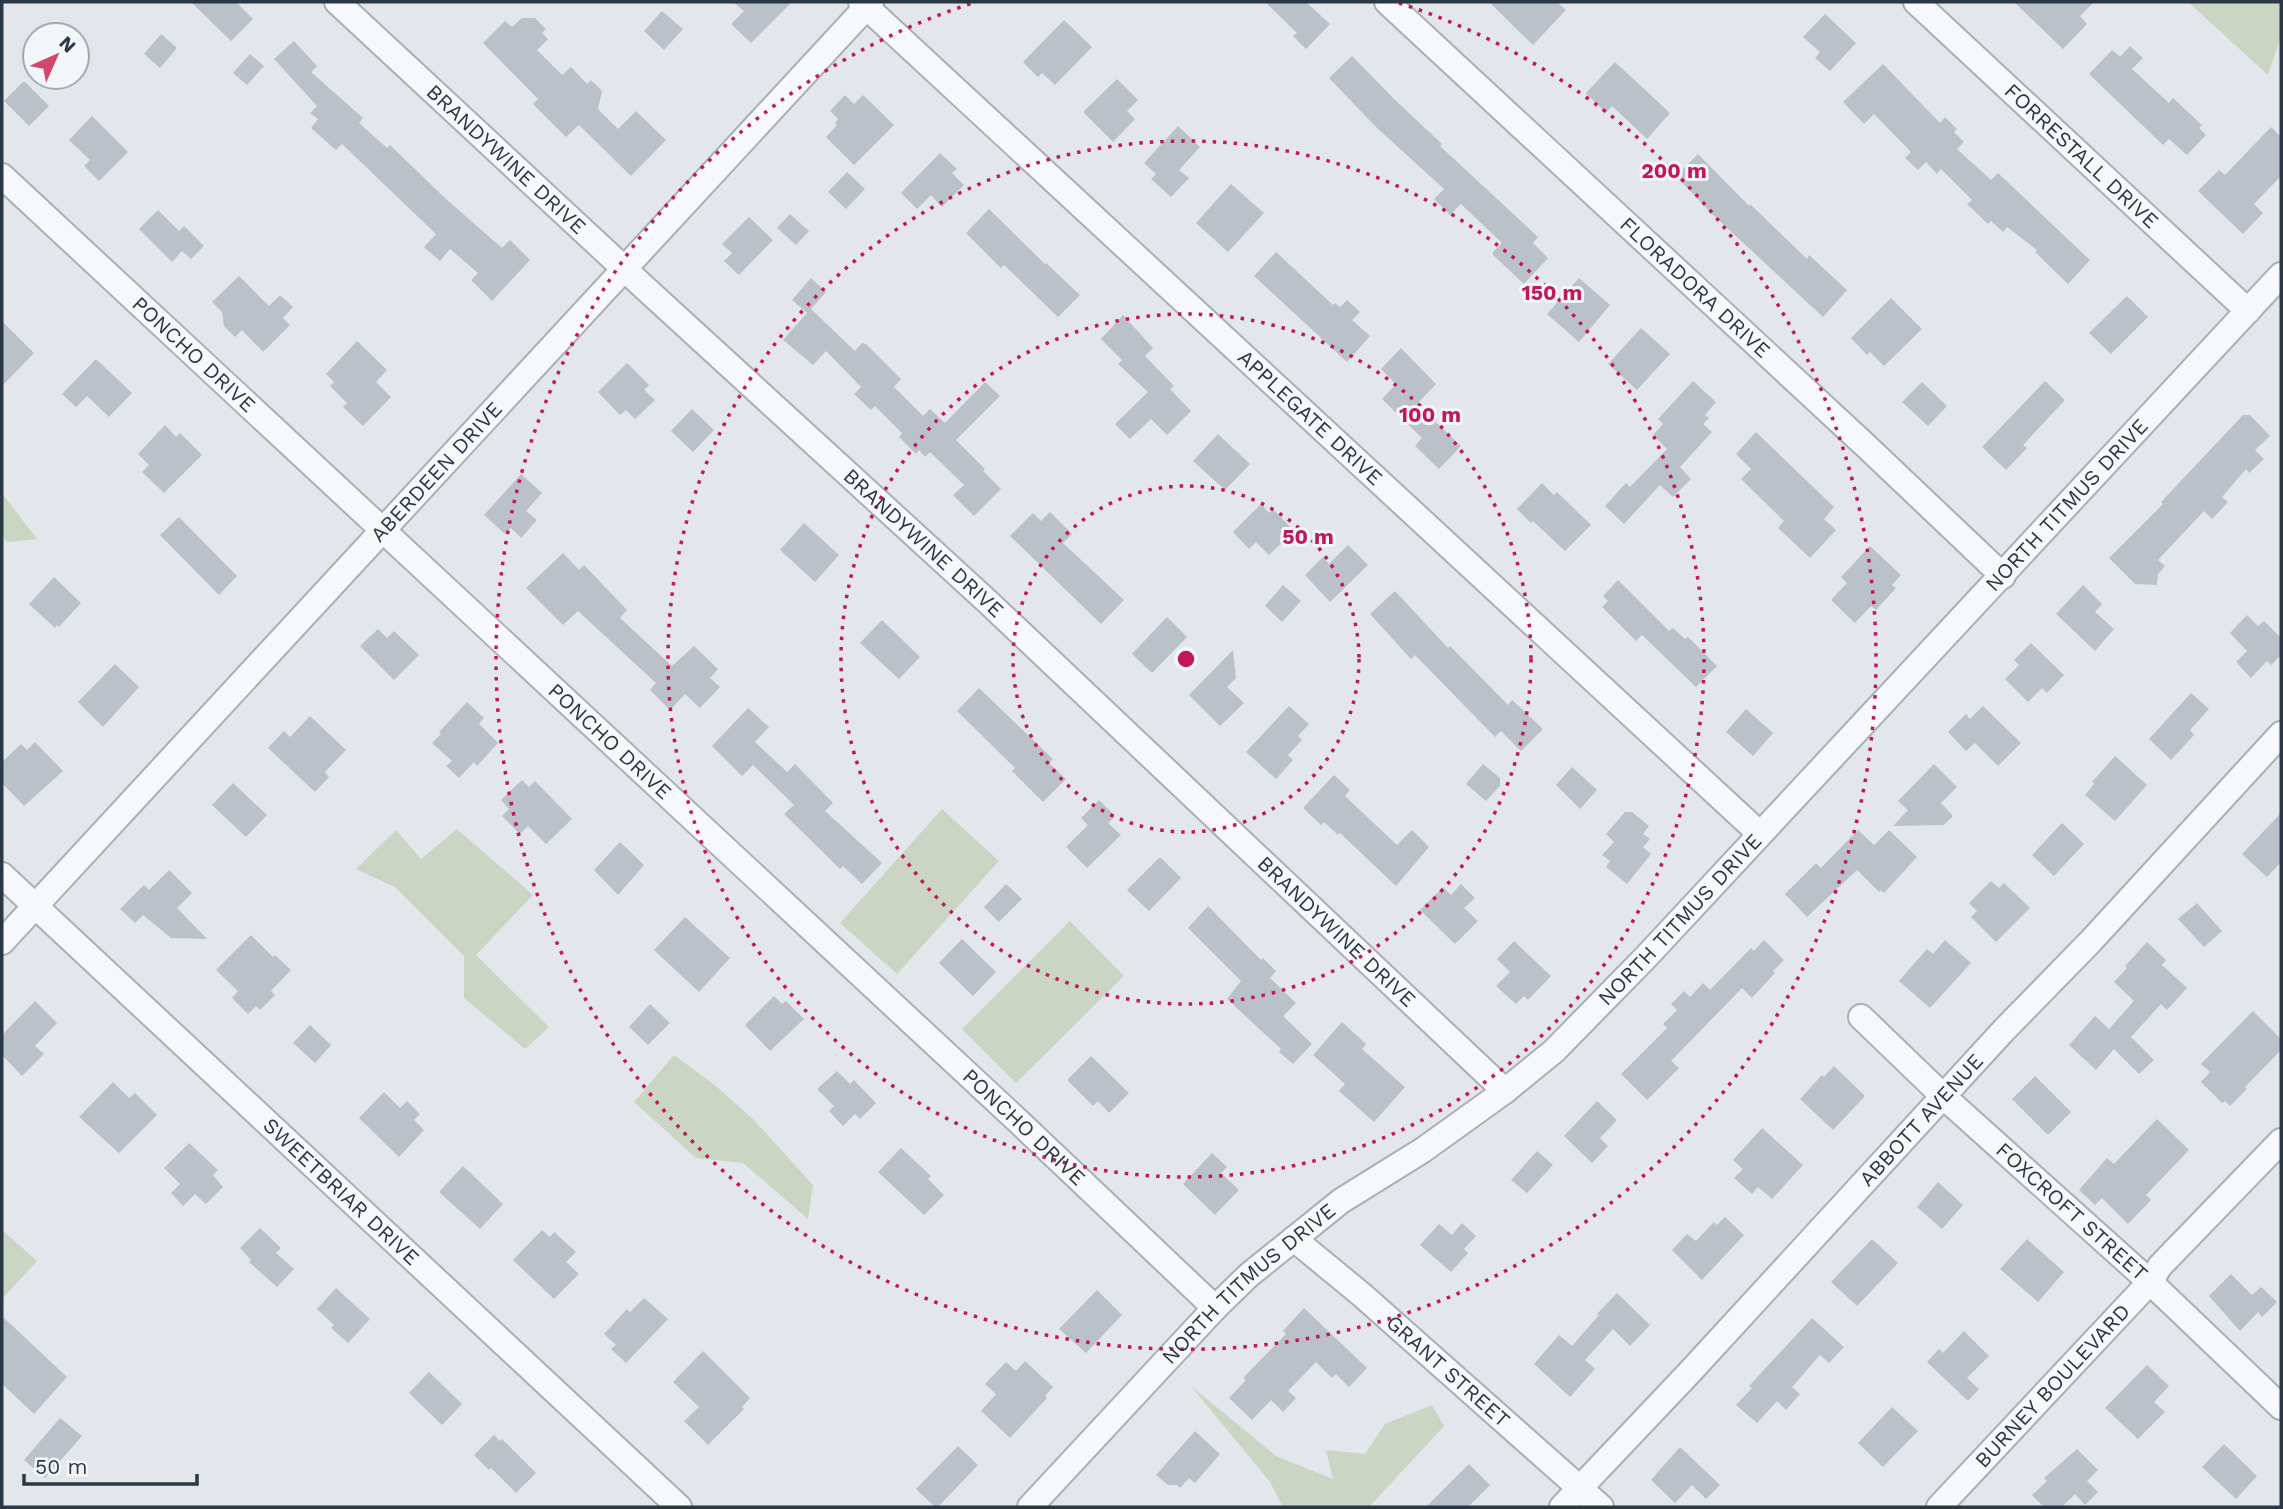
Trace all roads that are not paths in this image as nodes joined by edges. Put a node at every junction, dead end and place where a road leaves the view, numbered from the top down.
1 (337, 2) edge
2 (1387, 2) edge
3 (1916, 2) edge
4 (866, 3) edge
5 (2, 176) edge
6 (624, 269) junction
7 (2281, 275) edge
8 (2248, 311) junction
9 (382, 530) junction
10 (2003, 576) junction
11 (2281, 734) edge
12 (1759, 833) junction
13 (2, 875) edge
14 (35, 906) junction
15 (2, 942) edge
16 (1861, 1017) dead end
17 (1505, 1091) junction
18 (1944, 1097) junction
19 (2281, 1141) edge
20 (1294, 1239) junction
21 (2150, 1282) junction
22 (1215, 1308) junction
23 (2281, 1407) edge
24 (1580, 1488) junction
25 (679, 1507) edge
26 (1030, 1507) edge
27 (1562, 1507) edge
28 (1601, 1507) edge
29 (1939, 1507) edge

1 - 6 street, BRANDYWINE DRIVE
2 - 10 street, FLORADORA DRIVE
3 - 8 street, FORRESTALL DRIVE
4 - 6 street, ABERDEEN DRIVE
4 - 12 street, APPLEGATE DRIVE
5 - 9 street, PONCHO DRIVE
6 - 9 street, ABERDEEN DRIVE
6 - 17 street, BRANDYWINE DRIVE
7 - 8 street, NORTH TITMUS DRIVE
8 - 10 street, NORTH TITMUS DRIVE
9 - 14 street, ABERDEEN DRIVE
9 - 22 street, PONCHO DRIVE
10 - 12 street, NORTH TITMUS DRIVE
11 - 18 street, ABBOTT AVENUE
12 - 17 street, NORTH TITMUS DRIVE
13 - 14 street, SWEETBRIAR DRIVE
14 - 15 street, ABERDEEN DRIVE
14 - 25 street, SWEETBRIAR DRIVE
16 - 18 street, FOXCROFT STREET
17 - 20 street, NORTH TITMUS DRIVE
18 - 21 street, FOXCROFT STREET
18 - 24 street, ABBOTT AVENUE
19 - 21 street, BURNEY BOULEVARD
20 - 22 street, NORTH TITMUS DRIVE
20 - 24 street, GRANT STREET
21 - 23 street, FOXCROFT STREET
21 - 29 street, BURNEY BOULEVARD
22 - 26 street, NORTH TITMUS DRIVE
24 - 27 street, ABBOTT AVENUE
24 - 28 street, GRANT STREET

